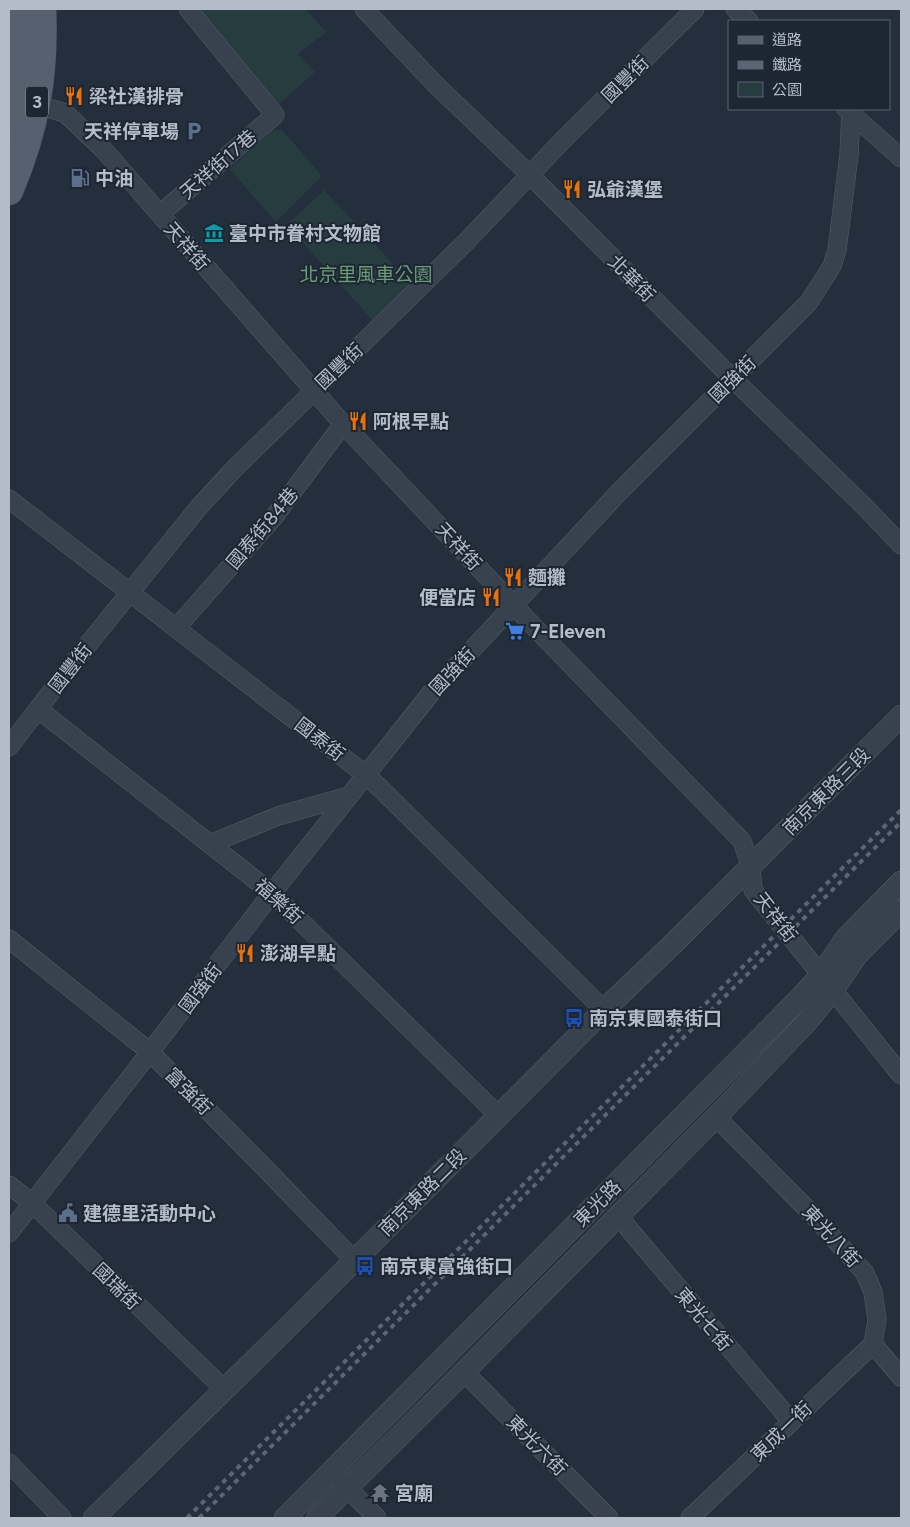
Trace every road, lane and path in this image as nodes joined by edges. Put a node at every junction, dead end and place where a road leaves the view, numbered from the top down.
1 (21, 9) edge
2 (42, 9) edge
3 (188, 9) edge
4 (364, 9) edge
5 (695, 9) edge
6 (735, 9) edge
7 (748, 20) edge
8 (27, 102) junction
9 (850, 110) edge
10 (9, 133) edge
11 (901, 158) edge
12 (530, 175) junction
13 (9, 191) edge
14 (160, 214) junction
15 (732, 378) junction
16 (314, 391) junction
17 (343, 424) junction
18 (9, 499) edge
19 (901, 545) edge
20 (130, 592) junction
21 (514, 606) junction
22 (176, 628) junction
23 (38, 709) junction
24 (901, 716) edge
25 (9, 747) edge
26 (366, 775) junction
27 (349, 796) junction
28 (210, 844) junction
29 (751, 866) junction
30 (901, 882) edge
31 (272, 892) junction
32 (901, 911) edge
33 (9, 939) edge
34 (827, 982) junction
35 (604, 1010) junction
36 (150, 1052) junction
37 (901, 1075) edge
38 (498, 1116) junction
39 (716, 1117) junction
40 (9, 1185) edge
41 (32, 1203) junction
42 (618, 1216) junction
43 (9, 1233) edge
44 (354, 1260) junction
45 (873, 1344) junction
46 (464, 1372) junction
47 (901, 1377) edge
48 (224, 1390) junction
49 (791, 1421) junction
50 (9, 1463) edge
51 (331, 1471) junction
52 (348, 1487) junction
53 (62, 1518) edge
54 (94, 1518) edge
55 (284, 1518) edge
56 (317, 1518) edge
57 (377, 1518) edge
58 (609, 1518) edge
59 (690, 1518) edge

1 - 8 main road, 3
2 - 8 main road, 3
3 - 14 street, 天祥街17巷
4 - 12 street, 北華街
5 - 12 street, 國豐街
6 - 7 street
8 - 10 main road, 3
8 - 13 main road, 3
8 - 14 street, 天祥街
9 - 11 street
9 - 15 street, 國強街
12 - 15 street, 北華街
12 - 16 street, 國豐街
14 - 16 street, 天祥街
15 - 19 street, 北華街
15 - 21 street, 國強街
16 - 17 street, 天祥街
16 - 20 street, 國豐街
17 - 21 street, 天祥街
17 - 22 street, 國泰街84巷
18 - 20 street, 國泰街
20 - 22 street, 國泰街
20 - 23 street, 國豐街
21 - 26 street, 國強街
21 - 29 street, 天祥街
22 - 26 street, 國泰街
23 - 25 street, 國豐街
23 - 28 street, 福樂街
24 - 29 street, 南京東路三段
26 - 27 street, 國強街
26 - 35 street, 國泰街
27 - 28 street
27 - 31 street, 國強街
28 - 31 street, 福樂街
29 - 34 street, 天祥街
29 - 35 street, 南京東路二段
30 - 34 street, 東光路
31 - 36 street, 國強街
31 - 38 street, 福樂街
32 - 34 street, 東光路
33 - 36 street, 富強街
34 - 37 street, 天祥街
34 - 39 street, 東光路
34 - 51 street, 東光路
35 - 38 street, 南京東路二段
36 - 41 street, 國強街
36 - 44 street, 富強街
38 - 44 street, 南京東路二段
39 - 42 street, 東光路
39 - 45 street, 東光八街
40 - 41 street, 國瑞街
41 - 43 street, 國強街
41 - 48 street, 國瑞街
42 - 46 street, 東光路
42 - 49 street, 東光七街
44 - 48 street, 南京東路二段
45 - 47 street
45 - 49 street, 東成一街
46 - 52 street, 東光路
46 - 58 street, 東光六街
48 - 54 street, 南京東路二段
49 - 59 street, 東成一街
50 - 53 street
51 - 52 street
51 - 55 street, 東光路
52 - 56 street, 東光路
52 - 57 street

